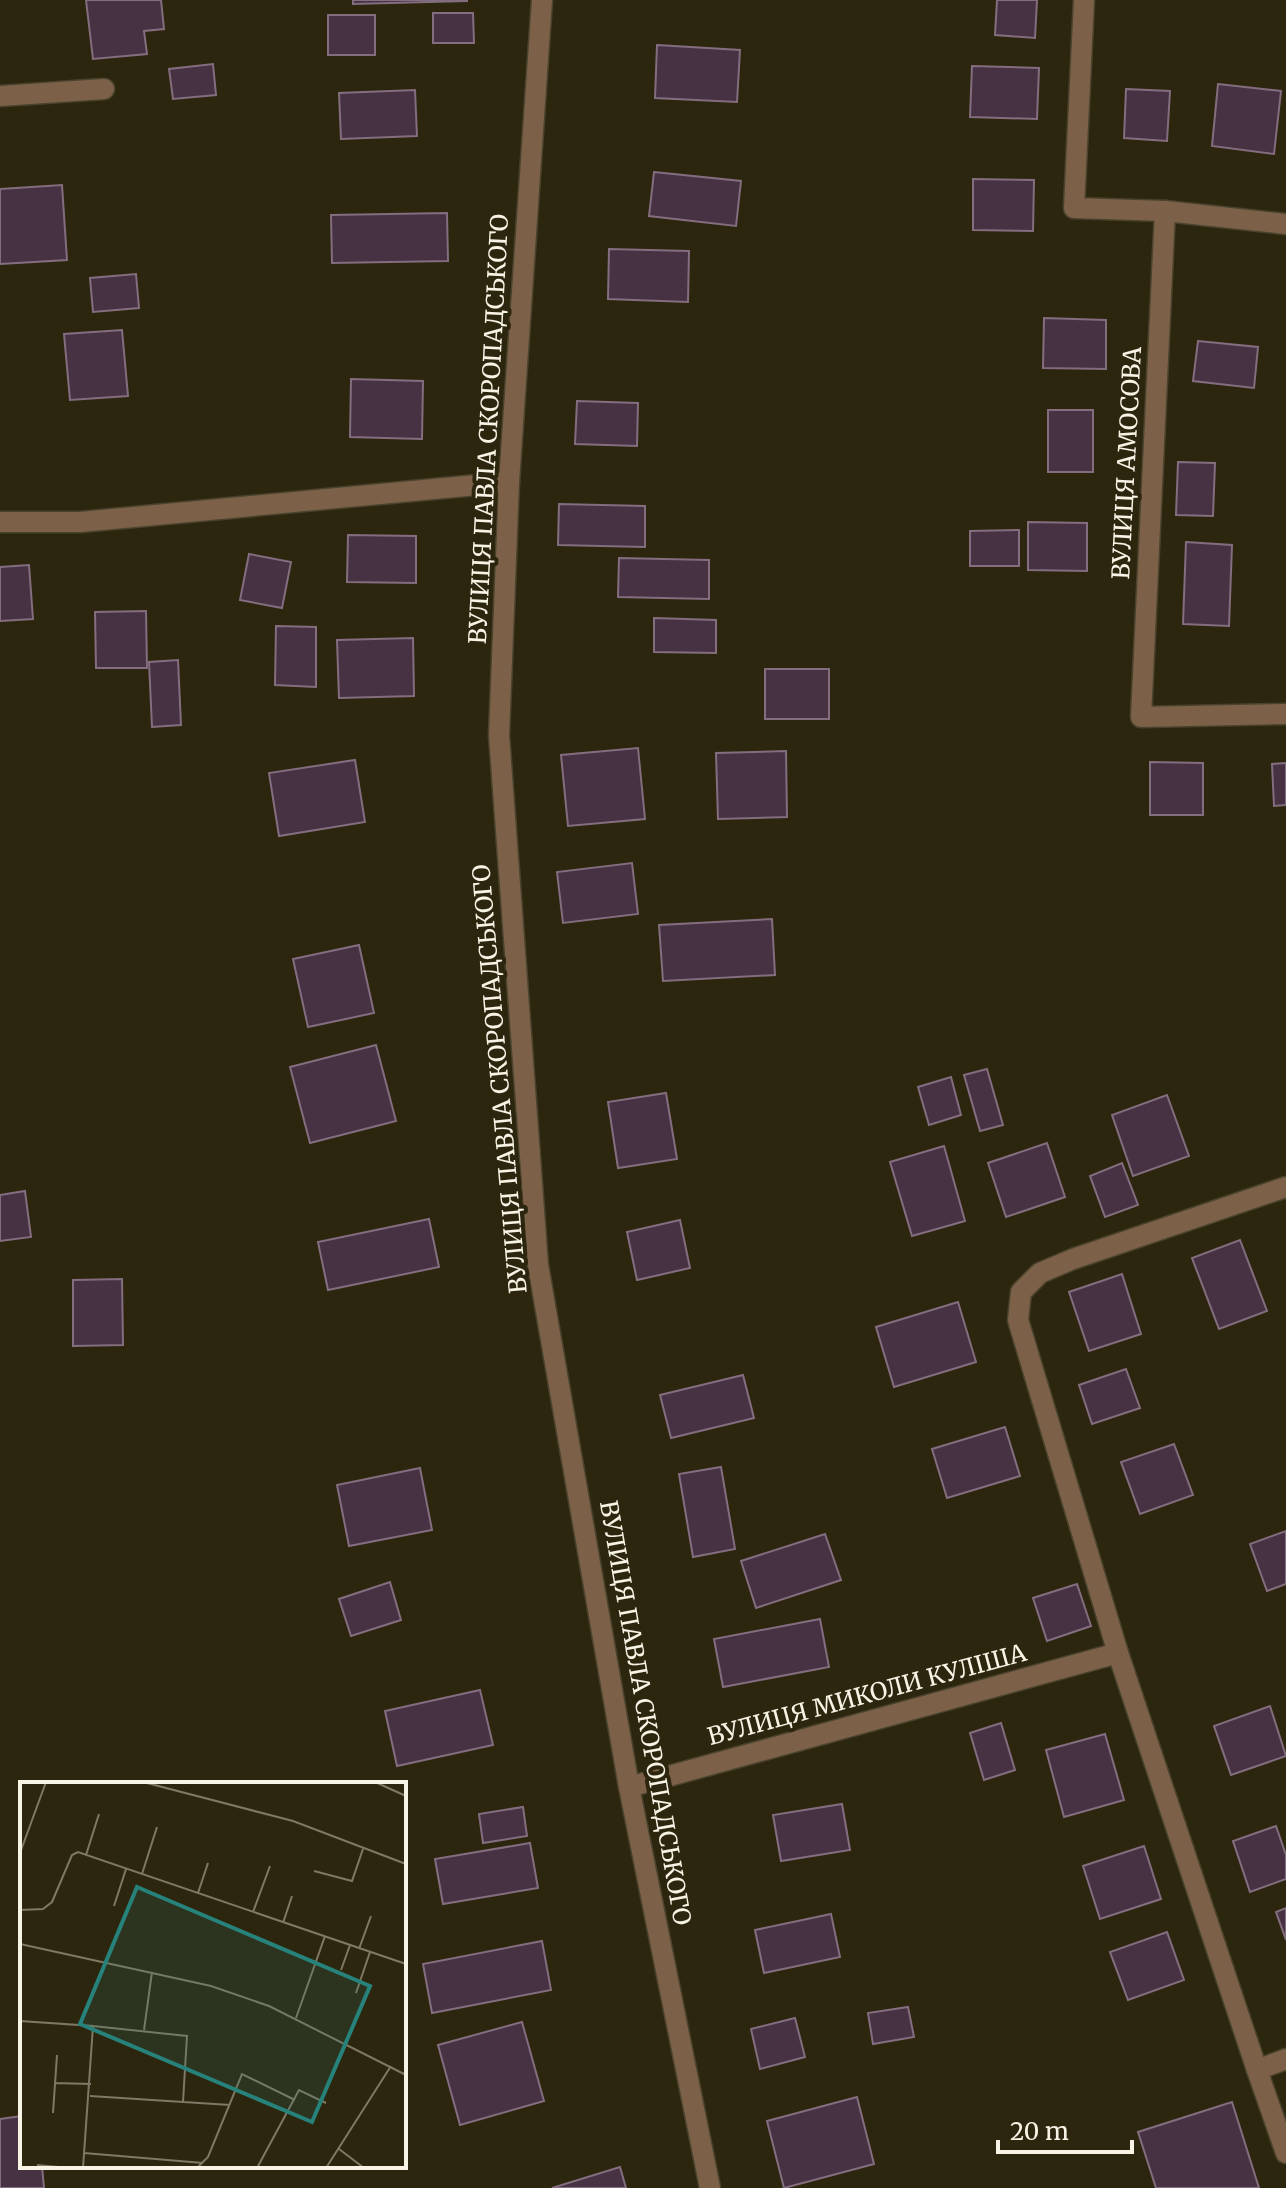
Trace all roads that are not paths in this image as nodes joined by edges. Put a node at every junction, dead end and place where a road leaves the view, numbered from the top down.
1 (542, 0) edge
2 (1084, 0) edge
3 (104, 89) dead end
4 (0, 96) edge
5 (1165, 211) junction
6 (1286, 224) edge
7 (509, 482) junction
8 (0, 522) edge
9 (1286, 714) edge
10 (1286, 1187) edge
11 (1118, 1653) junction
12 (629, 1787) junction
13 (1286, 2059) edge
14 (1257, 2070) junction
15 (1286, 2153) edge
16 (710, 2188) edge

1 - 7 street, ВУЛИЦЯ ПАВЛА СКОРОПАДСЬКОГО
2 - 5 street
3 - 4 street
5 - 6 street
5 - 9 street, ВУЛИЦЯ АМОСОВА
7 - 8 street
7 - 12 street, ВУЛИЦЯ ПАВЛА СКОРОПАДСЬКОГО
10 - 11 street
11 - 12 street, ВУЛИЦЯ МИКОЛИ КУЛІША
11 - 14 street
12 - 16 street, ВУЛИЦЯ ПАВЛА СКОРОПАДСЬКОГО
13 - 14 street
14 - 15 street

